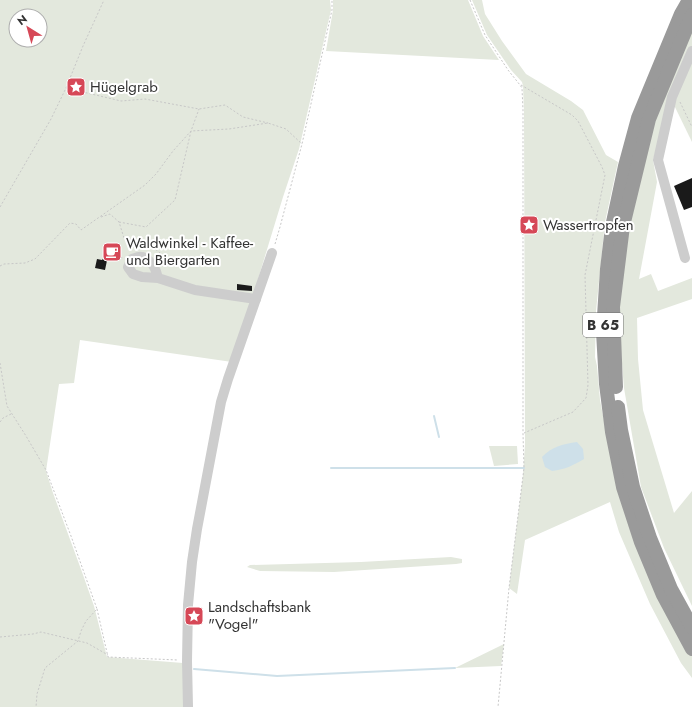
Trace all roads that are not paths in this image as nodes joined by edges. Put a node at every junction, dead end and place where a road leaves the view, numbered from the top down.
1 (689, 0) edge
2 (692, 15) edge
3 (692, 51) edge
4 (272, 253) road end
5 (685, 258) dead end
6 (157, 273) road end
7 (256, 299) junction
8 (692, 627) edge
9 (692, 648) edge
10 (188, 707) edge

1 - 9 highway, B 65
2 - 8 highway, B 65
3 - 5 street
4 - 7 street
6 - 7 street
7 - 10 street

